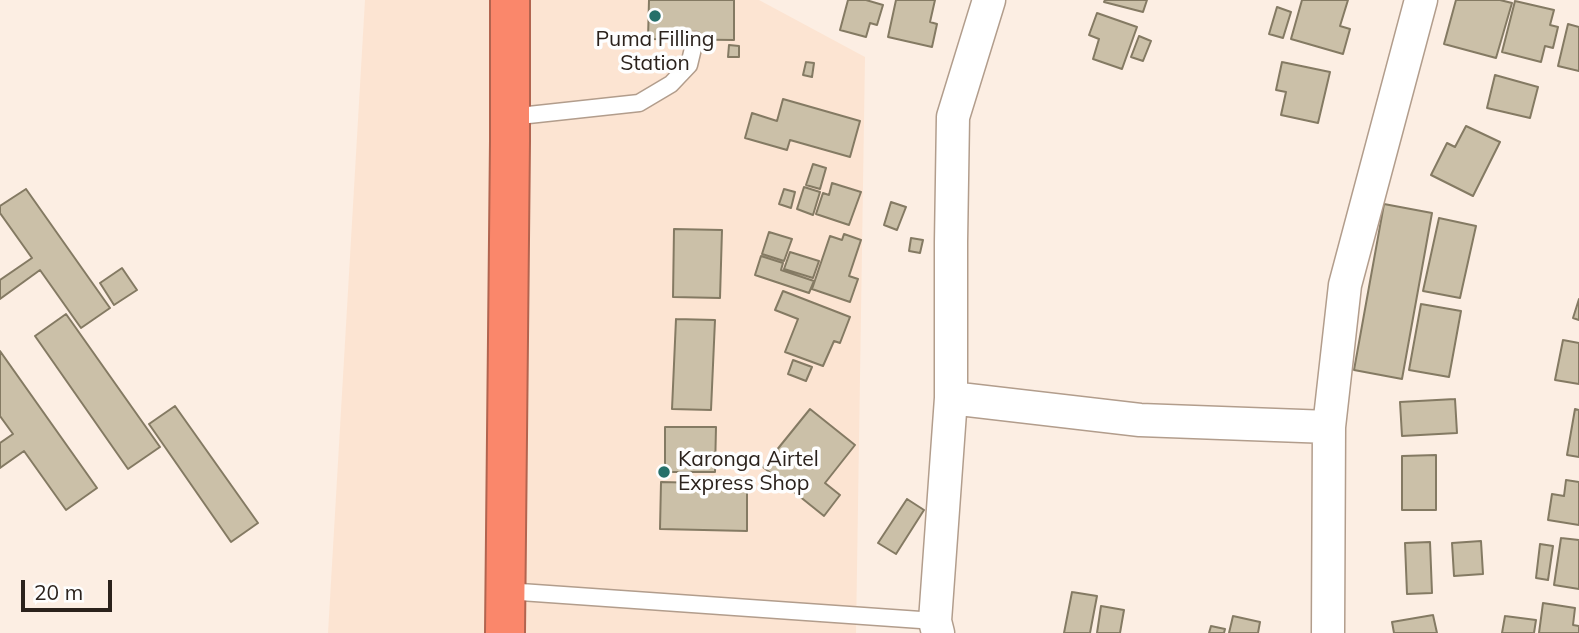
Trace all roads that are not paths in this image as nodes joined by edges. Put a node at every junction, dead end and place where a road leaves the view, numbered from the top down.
1 (510, 0) edge
2 (989, 0) edge
3 (1421, 0) edge
4 (695, 40) dead end
5 (510, 117) junction
6 (951, 398) junction
7 (1329, 428) junction
8 (506, 591) junction
9 (936, 627) edge
10 (505, 633) edge
11 (1328, 633) edge

1 - 5 highway
2 - 6 street
3 - 7 street
4 - 5 lane
5 - 8 highway
6 - 7 street
6 - 9 street
7 - 11 street
8 - 9 lane
8 - 10 highway

